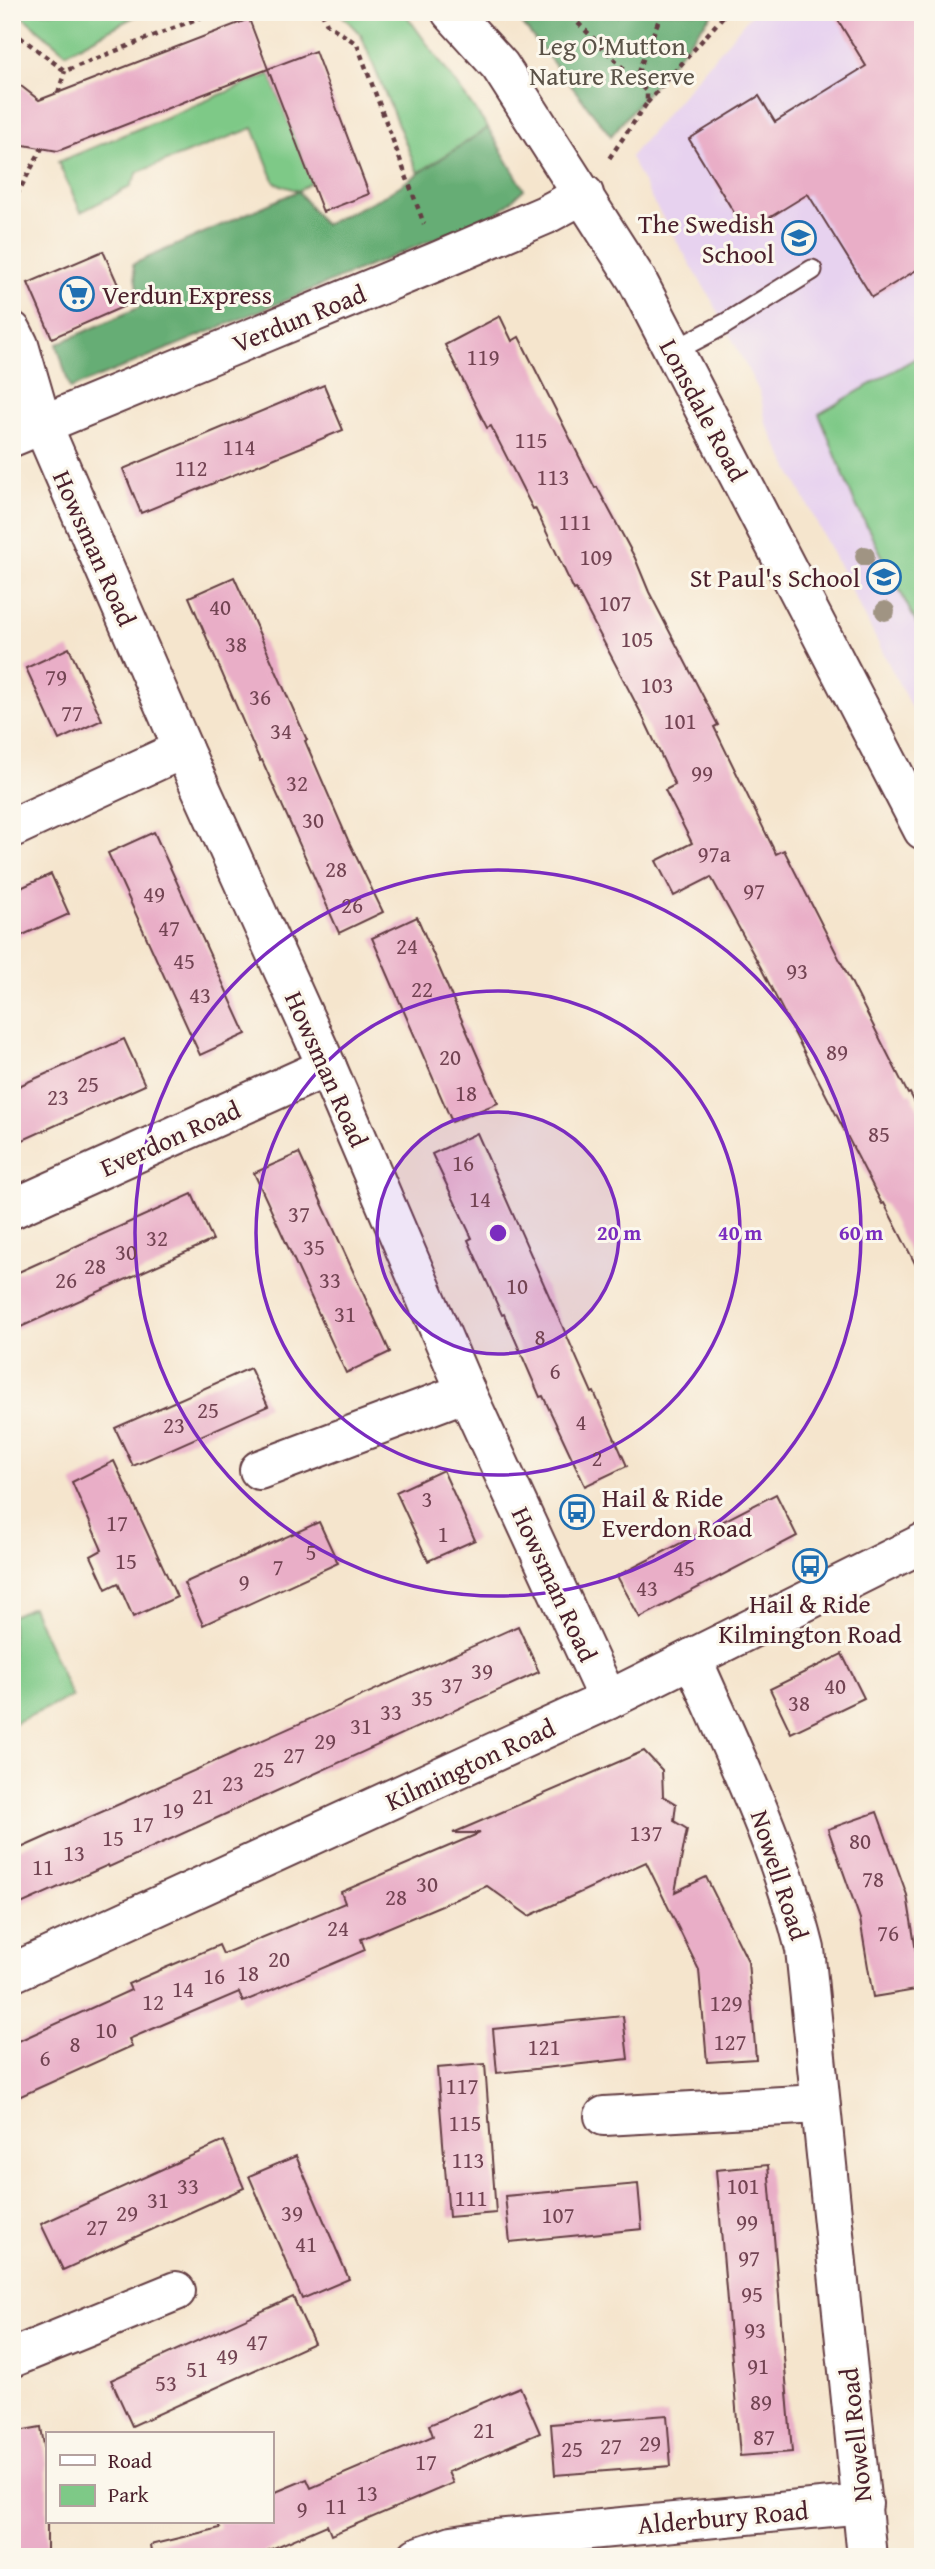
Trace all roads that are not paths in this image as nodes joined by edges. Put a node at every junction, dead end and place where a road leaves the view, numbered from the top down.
1 (452, 12) edge
2 (583, 194) junction
3 (812, 270) dead end
4 (12, 331) edge
5 (674, 351) junction
6 (27, 431) edge
7 (183, 749) junction
8 (12, 828) edge
9 (923, 830) edge
10 (327, 1067) junction
11 (12, 1209) edge
12 (466, 1392) junction
13 (259, 1470) dead end
14 (923, 1543) edge
15 (692, 1658) junction
16 (608, 1700) junction
17 (12, 1973) edge
18 (819, 2104) junction
19 (604, 2116) dead end
20 (176, 2291) dead end
21 (12, 2358) edge
22 (863, 2504) junction
23 (417, 2557) edge
24 (867, 2557) edge

1 - 2 street, Lonsdale Road
2 - 5 street, Lonsdale Road
2 - 6 street, Verdun Road
3 - 5 lane
4 - 6 street, Howsman Road
5 - 9 street, Lonsdale Road
6 - 7 street, Howsman Road
7 - 8 street
7 - 10 street, Howsman Road
10 - 11 street, Everdon Road
10 - 12 street, Howsman Road
12 - 13 street
12 - 16 street, Howsman Road
14 - 15 street, Kilmington Road
15 - 16 street, Kilmington Road
15 - 18 street, Nowell Road
16 - 17 street, Kilmington Road
18 - 19 street
18 - 22 street, Nowell Road
20 - 21 street
22 - 23 street, Alderbury Road
22 - 24 street, Nowell Road

